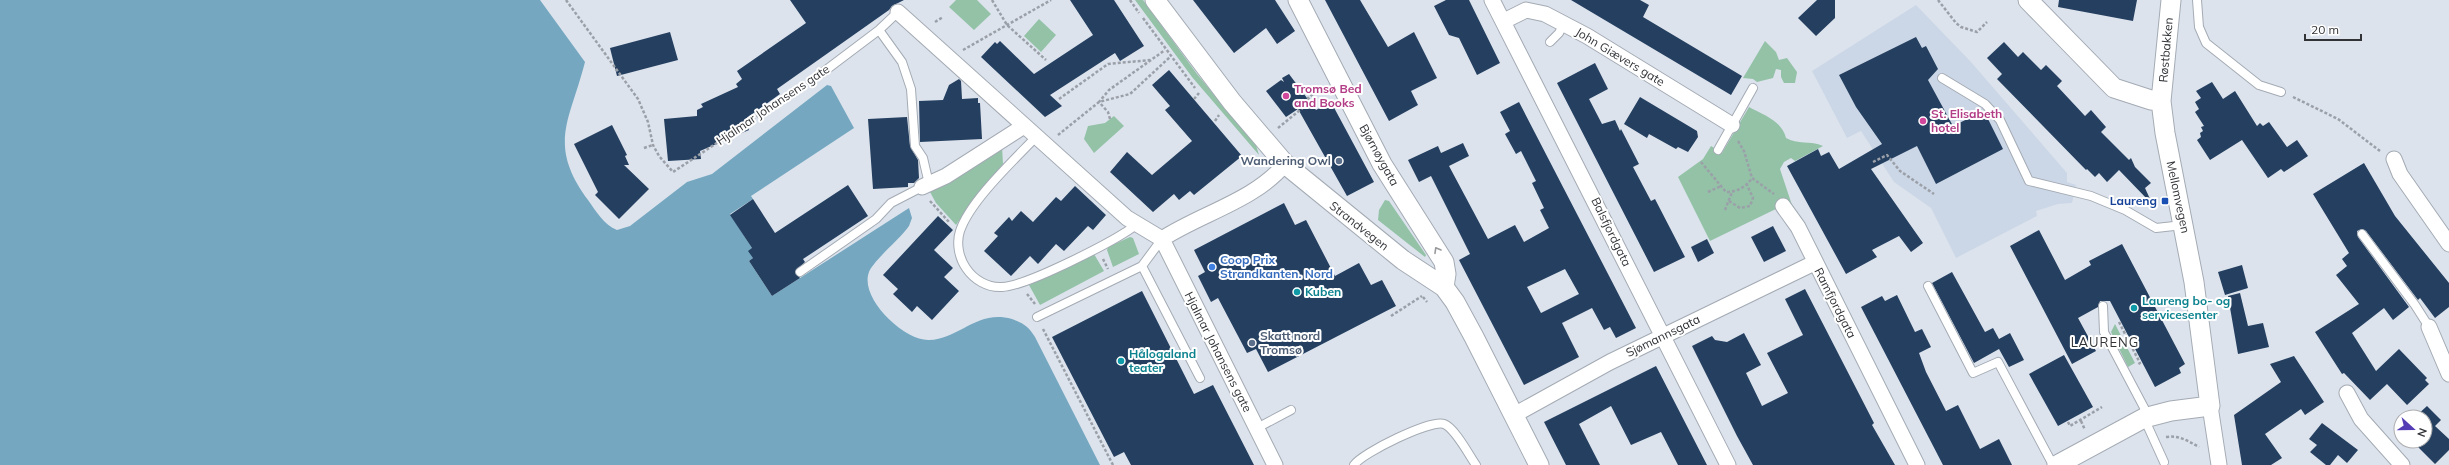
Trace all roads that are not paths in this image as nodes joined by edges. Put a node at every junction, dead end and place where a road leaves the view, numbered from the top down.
1 (1155, 0) edge
2 (1298, 0) edge
3 (1492, 0) edge
4 (2171, 0) edge
5 (2197, 0) edge
6 (2031, 1) edge
7 (1530, 5) edge
8 (898, 12) joint
9 (1504, 21) junction
10 (1564, 23) junction
11 (879, 30) junction
12 (1550, 42) dead end
13 (822, 73) road end
14 (1942, 78) dead end
15 (1753, 88) dead end
16 (2281, 92) road end
17 (2161, 100) junction
18 (1732, 125) junction
19 (1024, 126) junction
20 (1036, 137) junction
21 (1718, 150) dead end
22 (2394, 159) road end
23 (1284, 164) junction
24 (926, 186) junction
25 (1783, 206) road end
26 (1136, 225) junction
27 (2184, 225) junction
28 (2362, 234) dead end
29 (1162, 239) junction
30 (2448, 240) edge
31 (1814, 263) junction
32 (1142, 266) junction
33 (800, 272) dead end
34 (1928, 286) dead end
35 (1444, 287) junction
36 (2103, 306) dead end
37 (1040, 316) road end
38 (2429, 327) joint
39 (1664, 336) junction
40 (2449, 374) edge
41 (1200, 378) dead end
42 (2347, 393) dead end
43 (2210, 406) junction
44 (1291, 410) dead end
45 (1514, 415) junction
46 (2146, 418) junction
47 (1257, 428) junction
48 (2164, 462) dead end
49 (1275, 465) edge
50 (1354, 465) edge
51 (1476, 465) edge
52 (1539, 465) edge
53 (1728, 465) edge
54 (1917, 465) edge
55 (2053, 465) edge
56 (2058, 465) edge
57 (2220, 465) edge
58 (2402, 465) edge

1 - 23 street, Strandvegen
35 -> 2 street, Bjørnøygata
3 - 9 street, Balsfjordgata
4 - 17 street, Røstbakken
5 - 16 lane
6 - 17 street
7 - 9 street, John Giævers gate
7 - 10 street, John Giævers gate
8 - 11 lane, Hjalmar Johansens gate
8 - 19 street, Hjalmar Johansens gate
9 - 39 street, Balsfjordgata
10 - 12 lane
10 - 18 street, John Giævers gate
11 - 13 lane, Hjalmar Johansens gate
11 - 24 lane
14 - 27 lane
15 - 18 lane
17 - 27 street, Mellomvegen
18 - 21 lane
19 - 20 street, Hjalmar Johansens gate
19 - 24 street
20 - 26 street, Hjalmar Johansens gate
20 - 26 lane
22 - 30 street
23 - 29 street
23 - 35 street, Strandvegen
24 - 33 lane
25 - 31 street, Ramfjordgata
26 - 29 street, Hjalmar Johansens gate
27 - 43 street, Mellomvegen
28 - 38 lane
29 - 32 lane
29 - 47 street, Hjalmar Johansens gate
31 - 39 street, Sjømannsgata
31 - 54 street, Ramfjordgata
32 - 37 lane
32 - 41 lane
34 - 55 lane
35 - 45 street, Strandvegen
36 - 46 lane
38 - 40 street
39 - 45 street, Sjømannsgata
39 - 53 street, Balsfjordgata
42 - 58 street
43 - 46 street
43 - 57 street, Mellomvegen
44 - 47 lane
45 - 52 street, Strandvegen
46 - 48 lane
46 - 56 street
47 - 49 street, Hjalmar Johansens gate
50 - 51 lane

